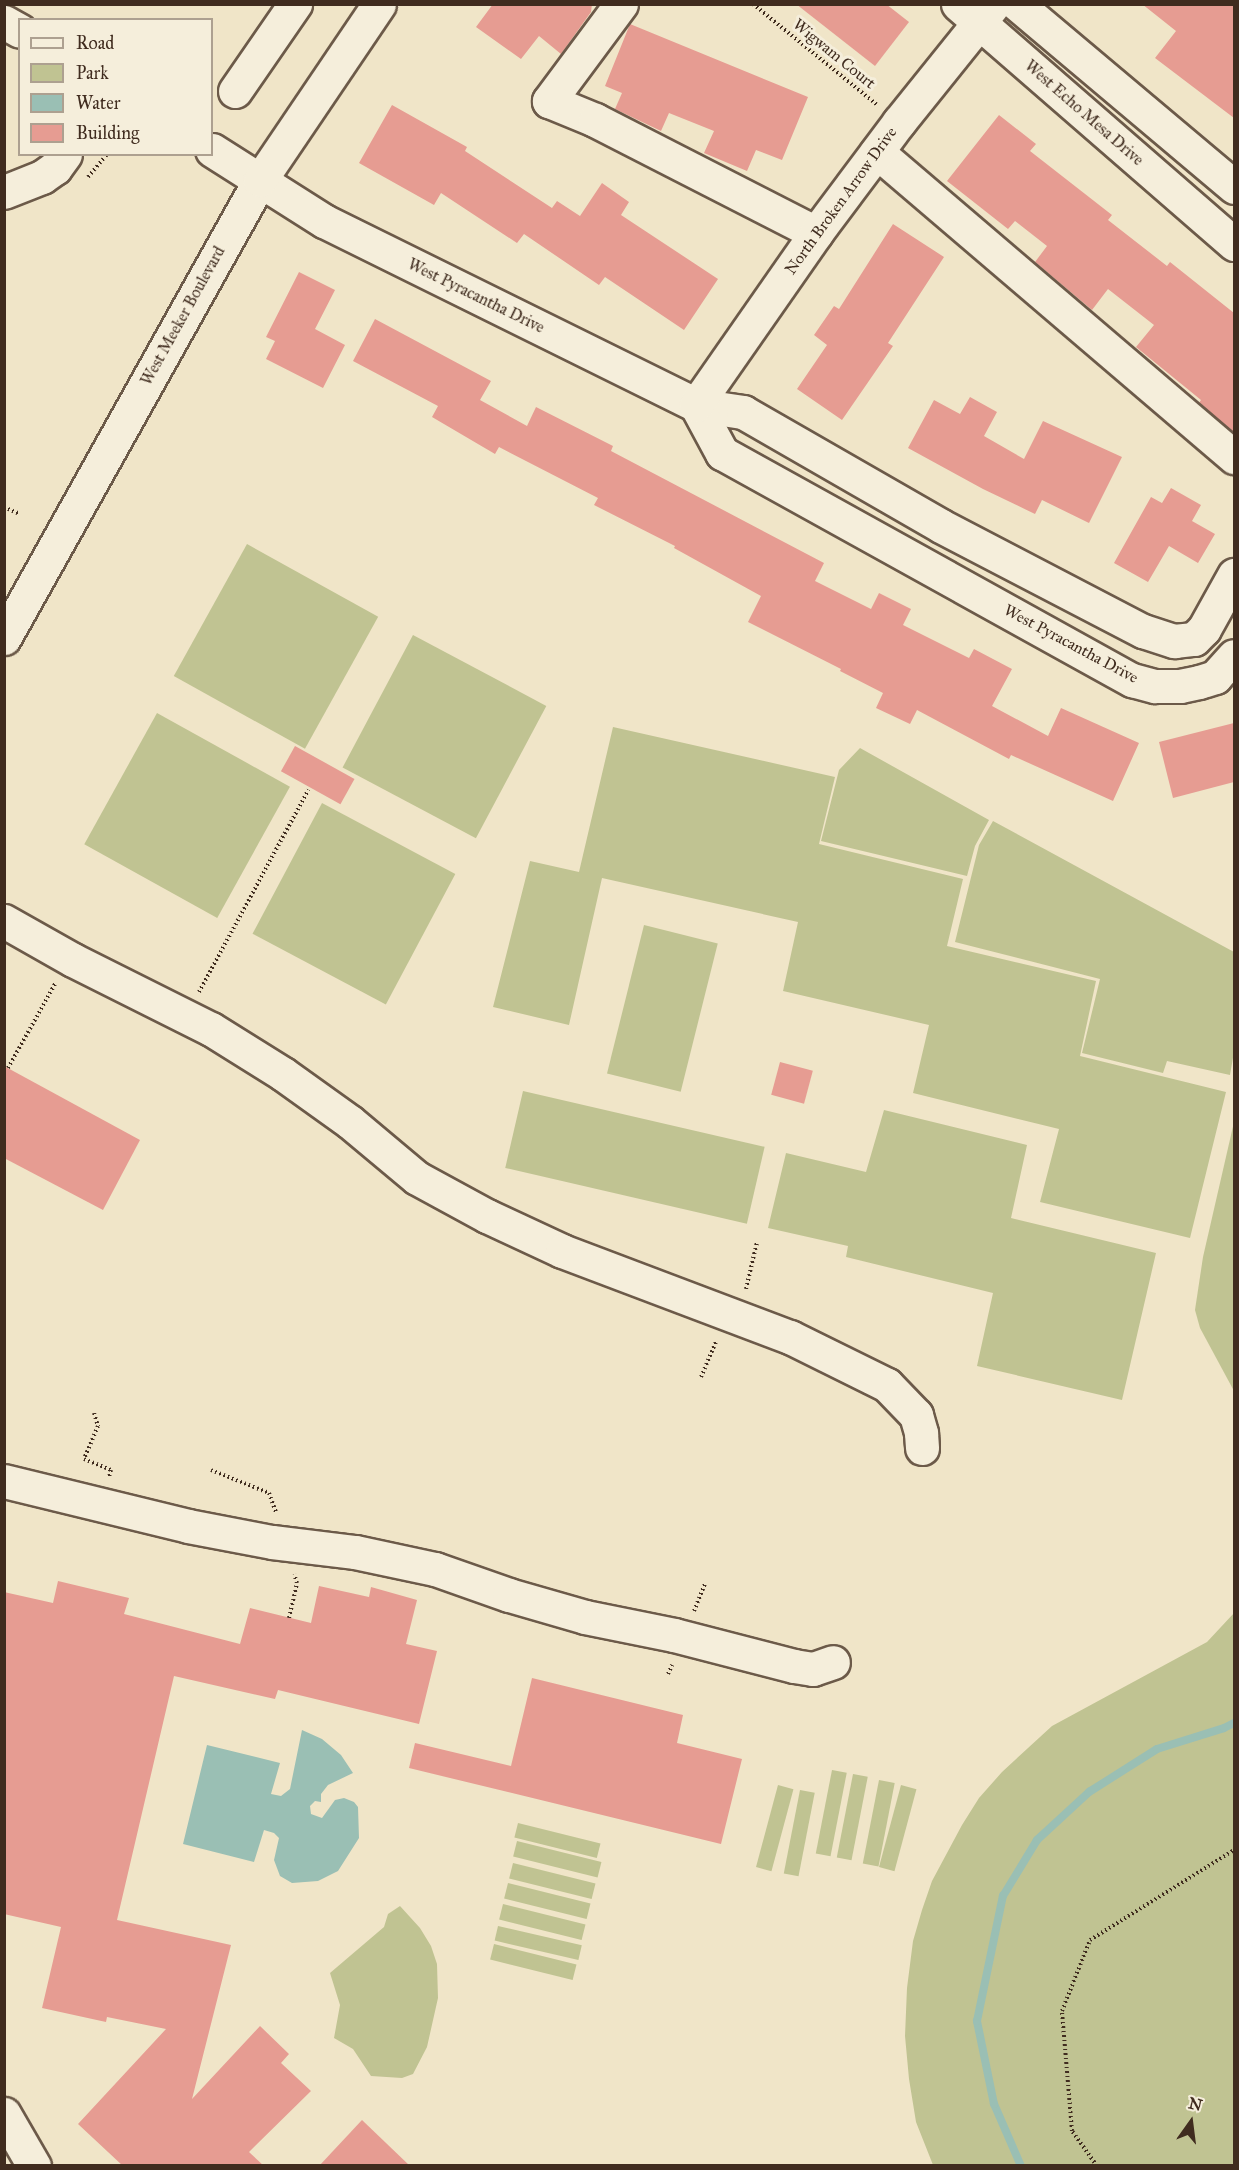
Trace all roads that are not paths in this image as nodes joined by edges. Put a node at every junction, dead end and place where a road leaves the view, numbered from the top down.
1 (295, 4) edge
2 (379, 4) edge
3 (621, 4) edge
4 (1017, 4) edge
5 (977, 11) edge
6 (4, 22) edge
7 (18, 30) edge
8 (235, 91) dead end
9 (213, 151) edge
10 (877, 152) junction
11 (64, 156) edge
12 (1226, 179) edge
13 (260, 180) junction
14 (4, 192) edge
15 (1188, 204) junction
16 (816, 232) junction
17 (1234, 244) edge
18 (696, 405) junction
19 (1234, 457) edge
20 (941, 526) junction
21 (918, 563) junction
22 (1234, 575) edge
23 (4, 638) edge
24 (1174, 641) junction
25 (1234, 656) edge
26 (1180, 686) junction
27 (4, 921) edge
28 (921, 1448) dead end
29 (4, 1481) edge
30 (833, 1662) dead end
31 (4, 2114) edge
32 (34, 2166) edge

1 - 8 street
2 - 13 street, West Meeker Boulevard
3 - 16 street
4 - 12 street
5 - 10 street, North Broken Arrow Drive
5 - 15 street, West Echo Mesa Drive
6 - 7 street
9 - 13 street, West Pyracantha Drive
10 - 16 street, North Broken Arrow Drive
10 - 19 street
11 - 14 street
12 - 15 street
13 - 18 street, West Pyracantha Drive
13 - 23 street, West Meeker Boulevard
15 - 17 street, West Echo Mesa Drive
16 - 18 street, North Broken Arrow Drive
18 - 20 street, West Pyracantha Drive
18 - 21 street, West Pyracantha Drive
20 - 21 street
20 - 24 street, West Pyracantha Drive
21 - 26 street, West Pyracantha Drive
22 - 24 street
24 - 26 street
25 - 26 street, West Pyracantha Drive
27 - 28 street
29 - 30 street
31 - 32 street

